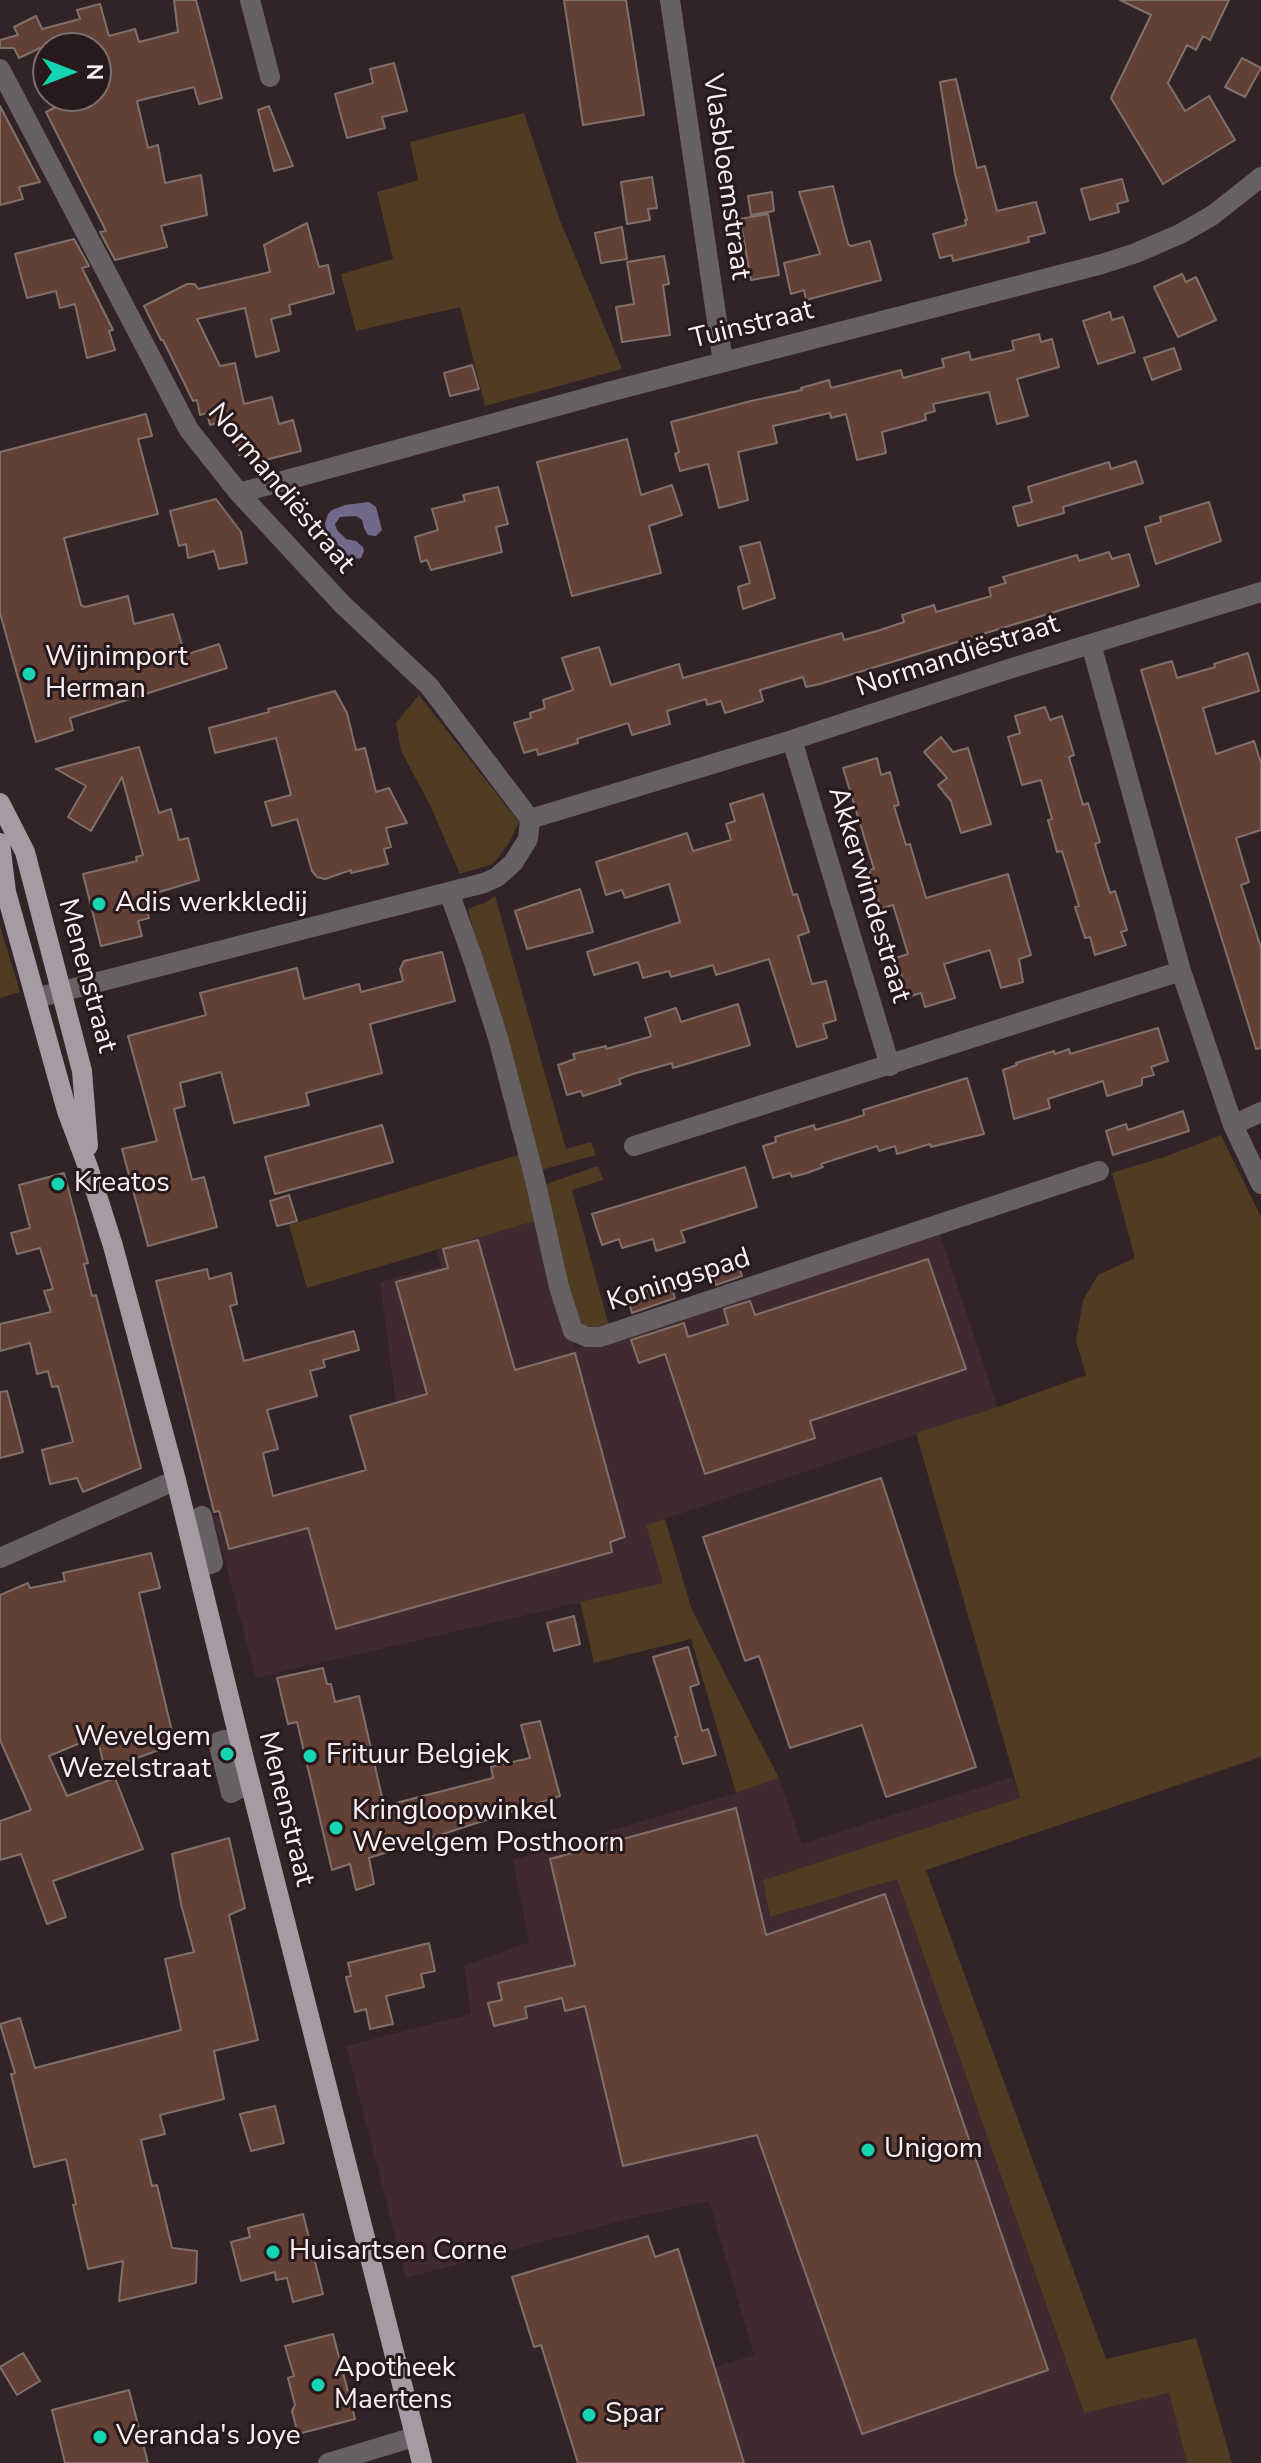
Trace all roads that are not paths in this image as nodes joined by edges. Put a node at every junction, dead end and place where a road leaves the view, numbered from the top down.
1 (250, 0) edge
2 (670, 0) edge
3 (0, 69) edge
4 (270, 77) dead end
5 (1261, 177) edge
6 (723, 362) junction
7 (239, 493) junction
8 (1260, 586) edge
9 (1091, 644) junction
10 (792, 740) junction
11 (0, 803) edge
12 (530, 819) junction
13 (0, 843) edge
14 (449, 892) junction
15 (1181, 971) junction
16 (62, 991) junction
17 (36, 998) junction
18 (890, 1066) junction
19 (1261, 1112) edge
20 (1233, 1125) junction
21 (634, 1146) dead end
22 (89, 1170) junction
23 (1099, 1171) dead end
24 (1261, 1184) edge
25 (176, 1480) junction
26 (0, 1558) edge
27 (414, 2437) junction
28 (328, 2463) edge
29 (422, 2463) edge

1 - 4 street
2 - 6 street, Vlasbloemstraat
3 - 7 street, Normandiëstraat
5 - 6 street, Tuinstraat
6 - 7 street, Tuinstraat
7 - 12 street, Normandiëstraat
8 - 9 street
9 - 10 street, Normandiëstraat
9 - 15 street, Normandiëstraat
10 - 12 street, Normandiëstraat
10 - 18 street, Akkerwindestraat
11 - 16 main road, Menenstraat
12 - 14 street
13 - 17 main road, Menenstraat
14 - 16 street
14 - 23 street, Koningspad
15 - 18 street
15 - 20 street, Normandiëstraat
16 - 17 street
16 - 22 main road, Menenstraat
17 - 22 main road, Menenstraat
18 - 21 street
19 - 20 street
20 - 24 street, Normandiëstraat
22 - 25 main road, Menenstraat
25 - 26 street
25 - 27 main road, Menenstraat
27 - 28 street
27 - 29 main road, Menenstraat

